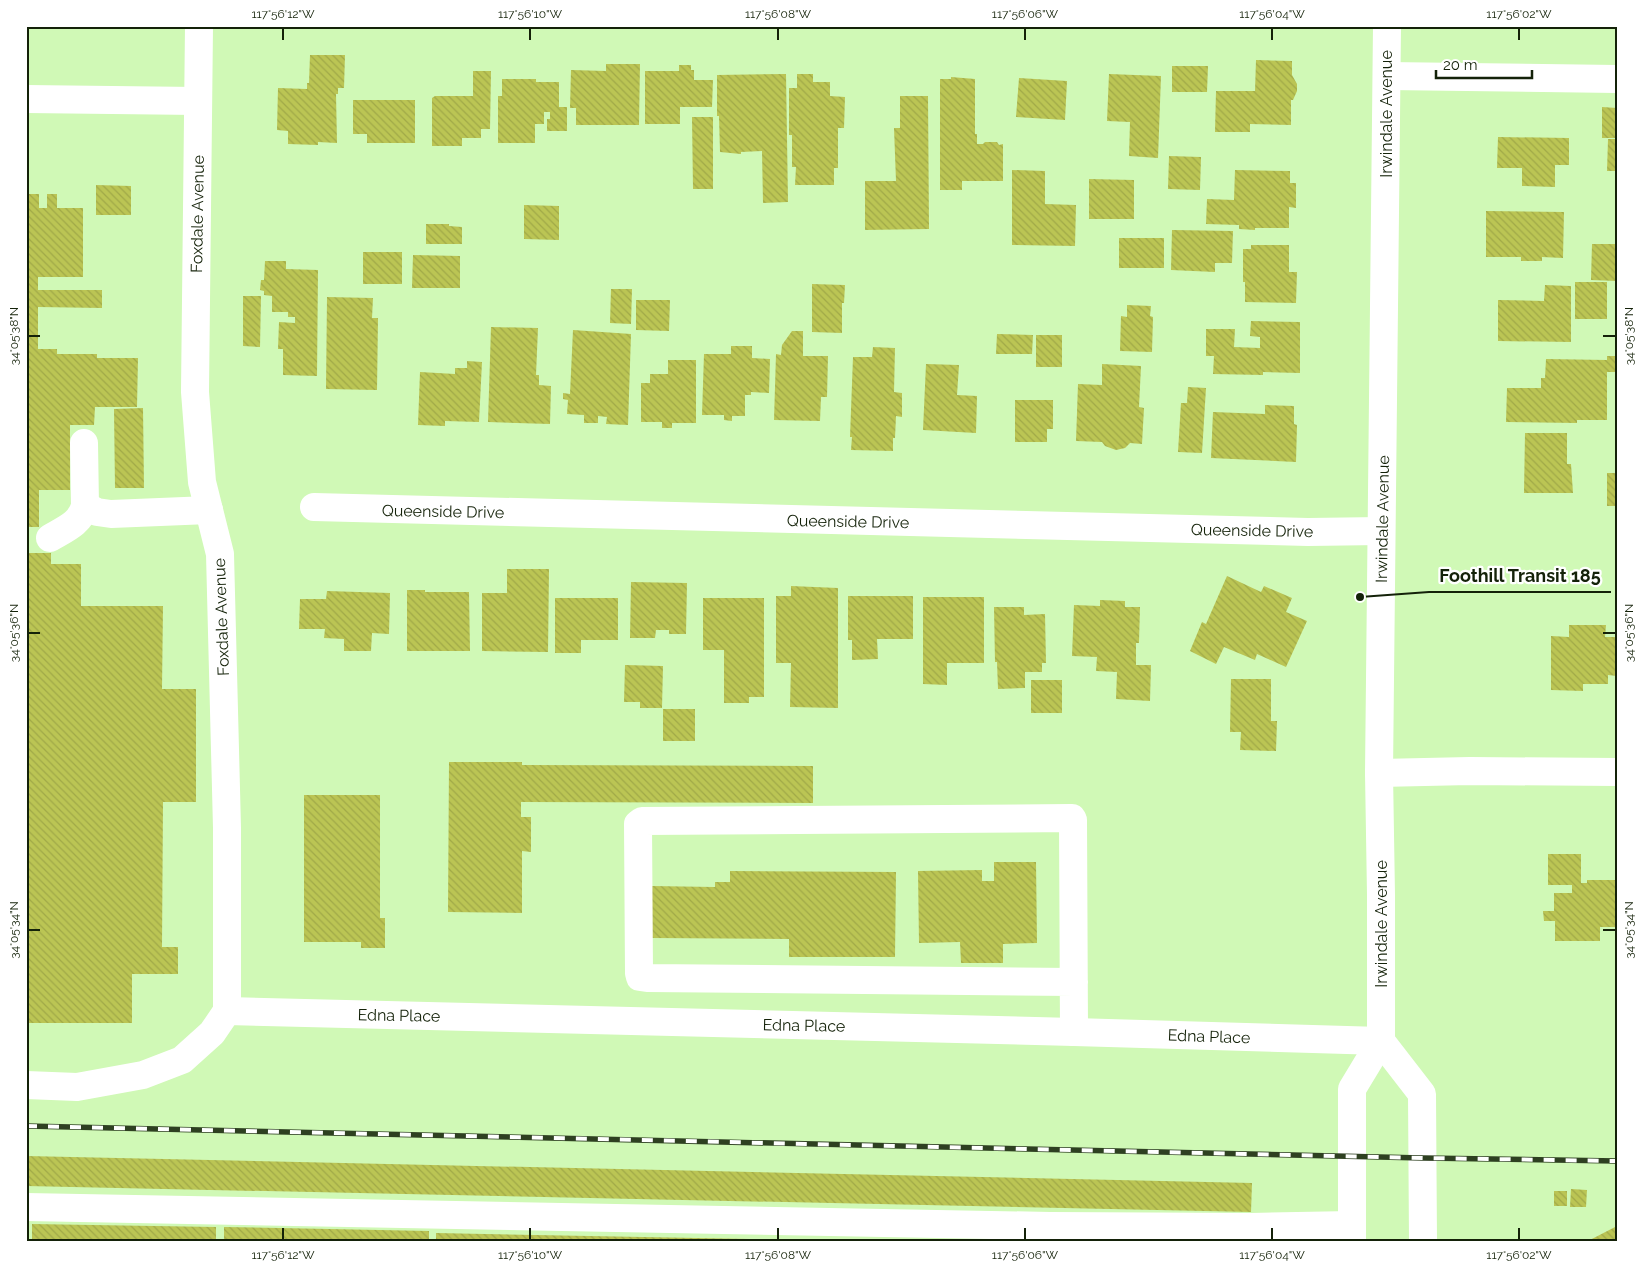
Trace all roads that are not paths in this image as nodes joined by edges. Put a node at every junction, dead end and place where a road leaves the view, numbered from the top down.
1 (199, 26) edge
2 (1387, 26) edge
3 (1387, 76) junction
4 (1617, 79) edge
5 (26, 99) edge
6 (198, 101) junction
7 (84, 443) dead end
8 (85, 506) junction
9 (314, 507) dead end
10 (209, 510) junction
11 (1381, 531) junction
12 (50, 538) dead end
13 (1617, 772) edge
14 (1379, 773) junction
15 (1074, 982) junction
16 (227, 1011) junction
17 (1074, 1032) junction
18 (1381, 1041) junction
19 (26, 1084) edge
20 (26, 1207) edge
21 (1234, 1234) edge
22 (1352, 1234) edge
23 (1423, 1242) edge

1 - 6 street, Foxdale Avenue
2 - 3 street, Irwindale Avenue
3 - 4 street
3 - 11 street, Irwindale Avenue
5 - 6 street
6 - 10 street, Foxdale Avenue
7 - 8 street
8 - 10 street
8 - 12 street
9 - 11 street, Queenside Drive
10 - 16 street, Foxdale Avenue
11 - 14 street, Irwindale Avenue
13 - 14 street
14 - 18 street, Irwindale Avenue
15 - 15 street
15 - 17 street
16 - 17 street, Edna Place
16 - 19 street
17 - 18 street, Edna Place
18 - 22 street
18 - 23 street
20 - 21 street
21 - 22 street

